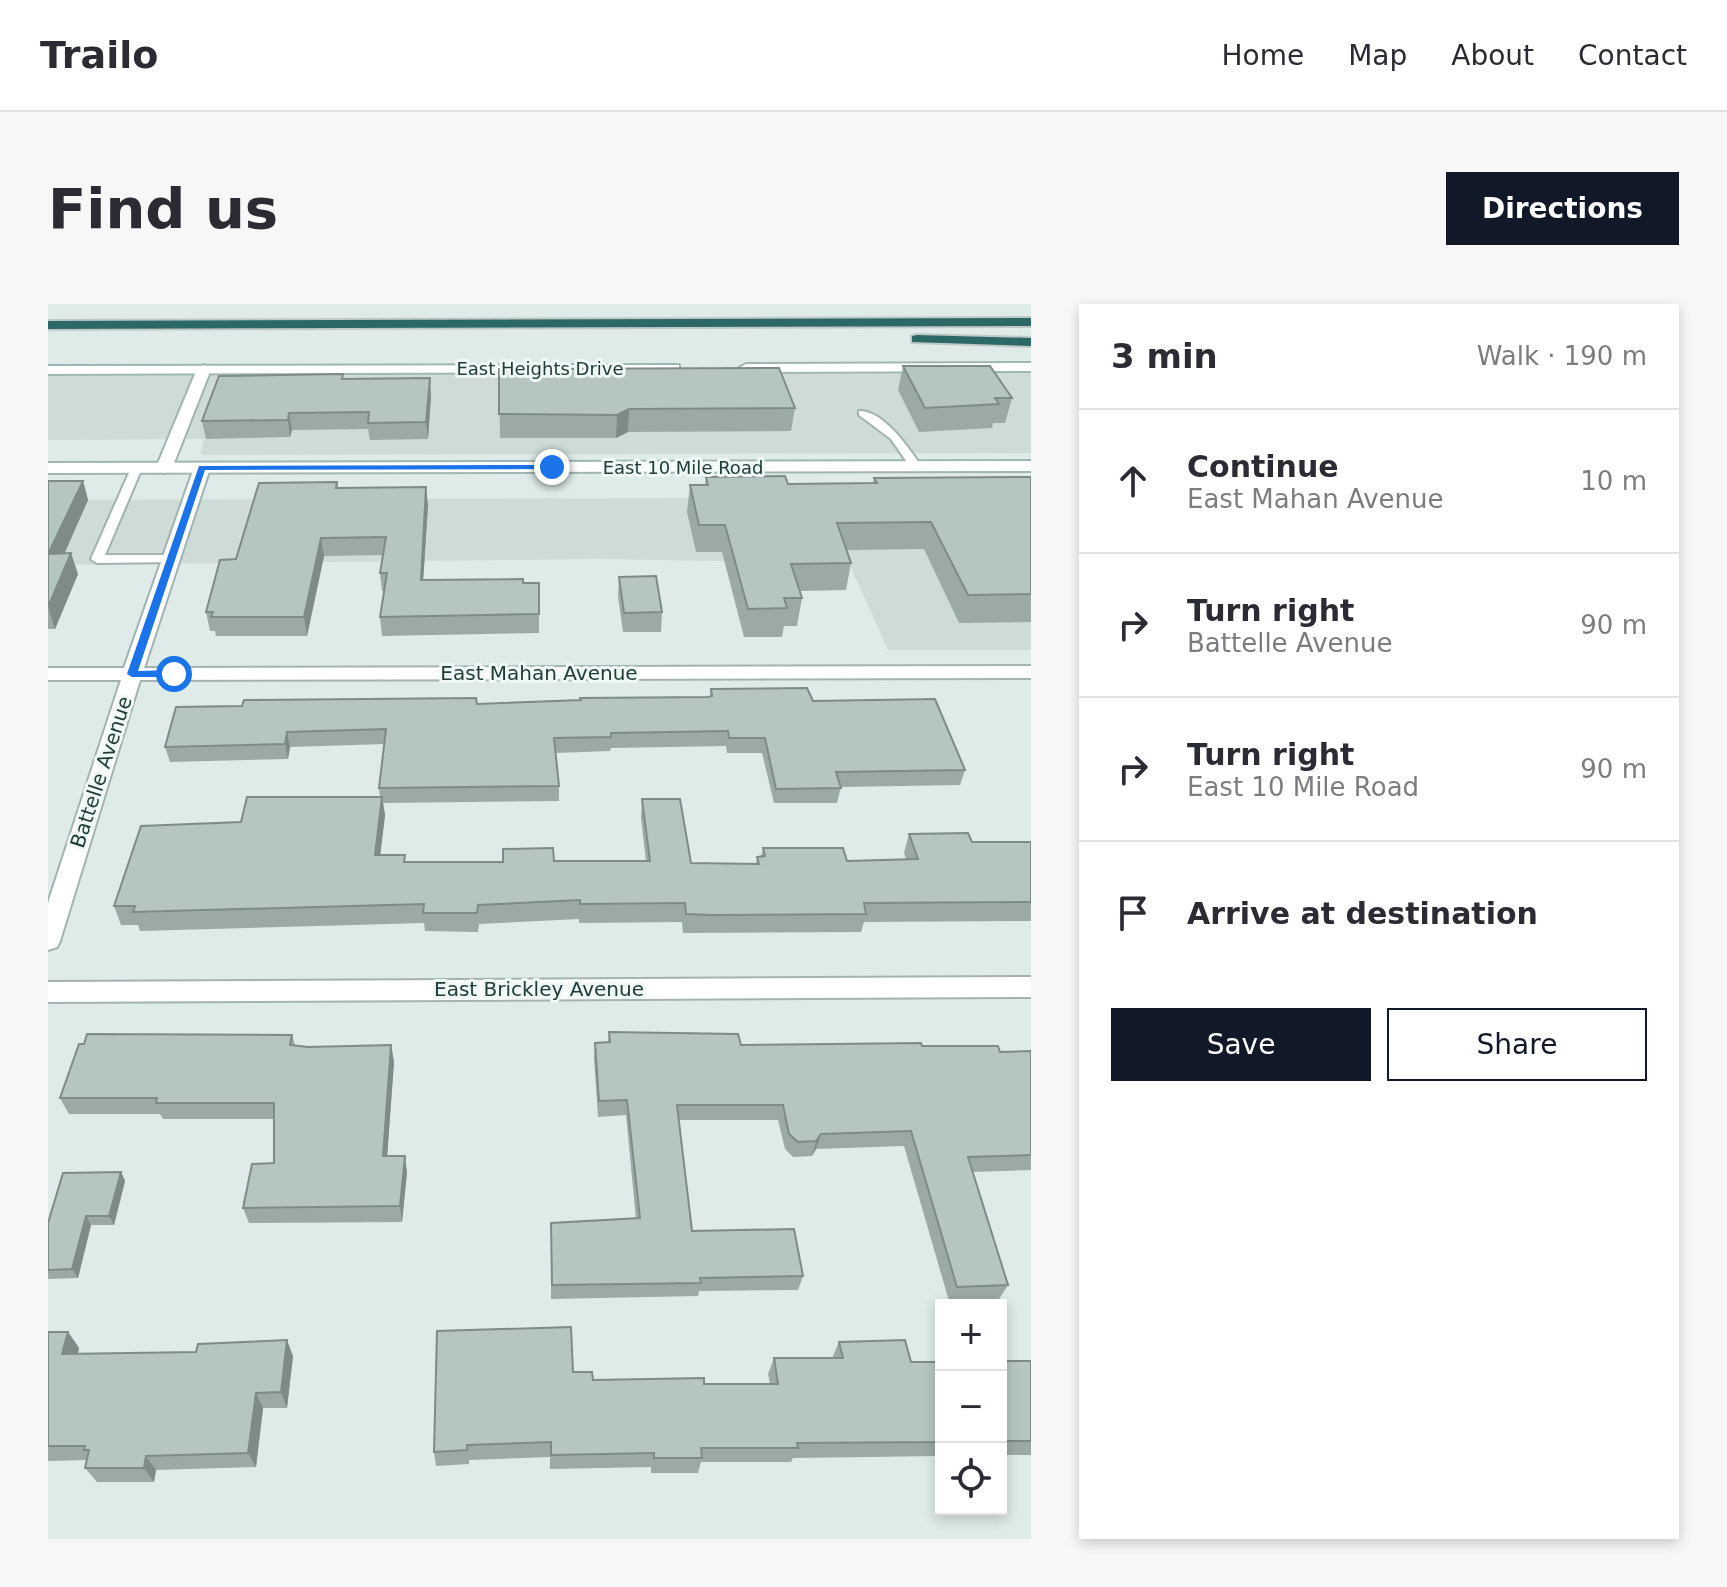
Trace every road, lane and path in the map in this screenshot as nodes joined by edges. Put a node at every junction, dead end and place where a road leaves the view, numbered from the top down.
1 (1031, 310) edge
2 (1031, 322) edge
3 (524, 323) junction
4 (764, 324) junction
5 (48, 325) edge
6 (866, 337) dead end
7 (896, 338) dead end
8 (1031, 342) edge
9 (1031, 367) edge
10 (694, 368) edge
11 (726, 368) edge
12 (204, 369) junction
13 (48, 370) edge
14 (863, 413) dead end
15 (915, 466) junction
16 (1031, 466) edge
17 (48, 468) edge
18 (136, 468) junction
19 (164, 468) junction
20 (202, 468) junction
21 (172, 559) junction
22 (1031, 672) edge
23 (48, 674) edge
24 (132, 674) junction
25 (48, 941) edge
26 (1031, 987) edge
27 (48, 992) edge

1 - 3 highway
2 - 4 highway
3 - 4 highway
3 - 5 highway
4 - 6 highway
7 - 8 highway
9 - 11 street
10 - 12 street, East Heights Drive
12 - 13 street, East Heights Drive
12 - 19 street
14 - 15 lane
15 - 16 street, East 10 Mile Road
15 - 20 street, East 10 Mile Road
17 - 18 street, East 10 Mile Road
18 - 19 street, East 10 Mile Road
18 - 21 lane
19 - 20 street, East 10 Mile Road
20 - 21 street, Battelle Avenue
21 - 24 street, Battelle Avenue
22 - 24 street, East Mahan Avenue
23 - 24 street, East Mahan Avenue
24 - 25 street, Battelle Avenue
26 - 27 street, East Brickley Avenue

